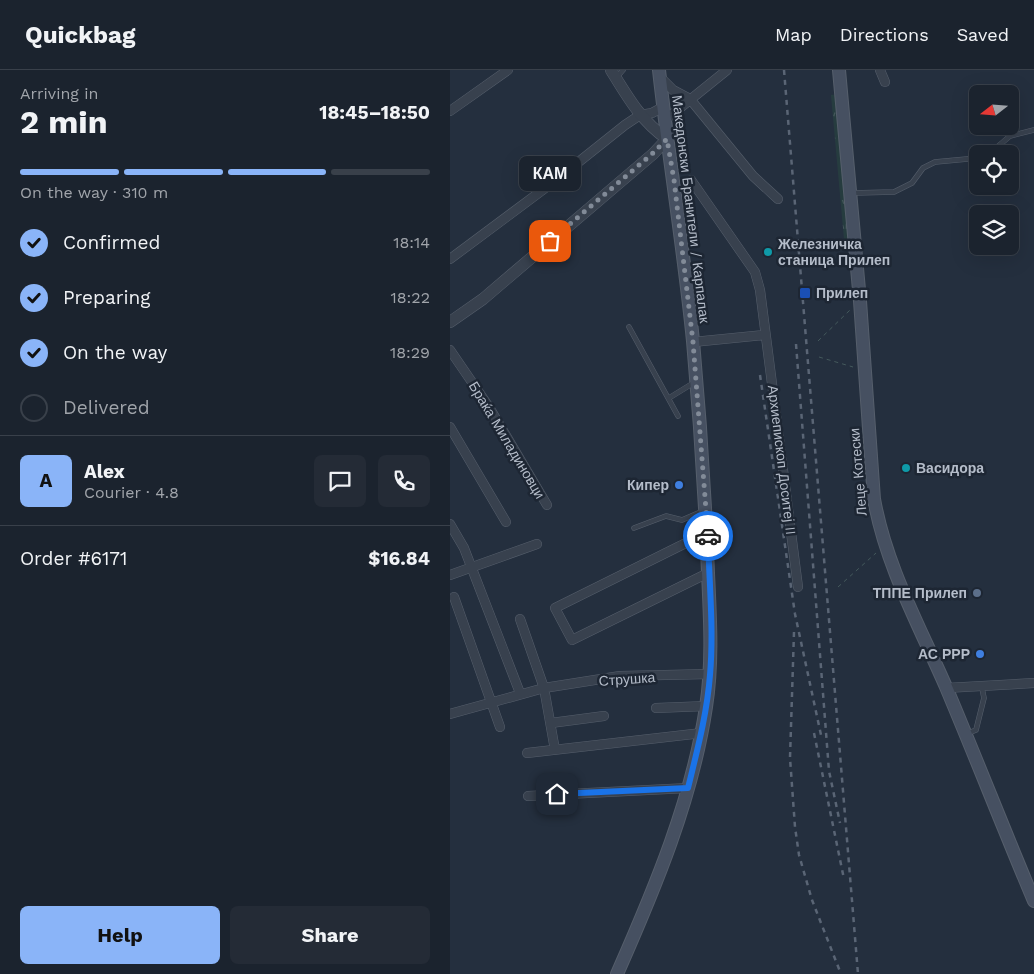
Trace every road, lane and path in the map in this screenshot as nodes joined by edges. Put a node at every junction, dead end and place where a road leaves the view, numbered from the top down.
1 (508, 70) edge
2 (727, 70) edge
3 (839, 70) edge
4 (880, 70) edge
5 (617, 73) edge
6 (660, 73) edge
7 (885, 82) dead end
8 (690, 99) junction
9 (663, 107) junction
10 (450, 111) edge
11 (640, 115) junction
12 (665, 120) junction
13 (1034, 130) edge
14 (667, 139) junction
15 (999, 145) edge
16 (969, 159) edge
17 (691, 180) dead end
18 (848, 193) junction
19 (778, 199) dead end
20 (450, 260) edge
21 (860, 301) junction
22 (450, 322) edge
23 (629, 327) dead end
24 (764, 334) junction
25 (818, 341) dead end
26 (693, 342) junction
27 (450, 350) edge
28 (819, 356) dead end
29 (866, 372) junction
30 (695, 382) junction
31 (669, 398) junction
32 (678, 416) dead end
33 (450, 427) edge
34 (547, 505) dead end
35 (706, 509) junction
36 (506, 522) dead end
37 (450, 524) edge
38 (634, 528) dead end
39 (708, 532) junction
40 (537, 544) dead end
41 (885, 546) junction
42 (472, 568) junction
43 (708, 573) junction
44 (450, 575) edge
45 (798, 587) dead end
46 (838, 587) dead end
47 (454, 597) dead end
48 (520, 619) dead end
49 (710, 674) junction
50 (1034, 683) edge
51 (544, 688) junction
52 (946, 688) junction
53 (982, 688) junction
54 (520, 693) junction
55 (492, 702) junction
56 (706, 706) junction
57 (656, 708) dead end
58 (450, 714) edge
59 (604, 716) dead end
60 (550, 723) junction
61 (500, 728) dead end
62 (702, 734) junction
63 (965, 734) junction
64 (555, 750) junction
65 (528, 753) dead end
66 (688, 788) junction
67 (528, 796) dead end
68 (1034, 901) edge
69 (617, 974) edge

1 - 10 street
2 - 8 street
3 - 18 main road, Леце Котески
4 - 7 street
5 - 11 street
6 - 8 street
6 - 9 main road, Македонски Бранители / Карпалак
8 - 12 street
8 - 19 street
9 - 11 street
9 - 12 main road, Македонски Бранители / Карпалак
11 - 14 street
11 - 20 street
12 - 14 main road, Македонски Бранители / Карпалак
13 - 15 lane
14 - 22 street
14 - 26 main road, Македонски Бранители / Карпалак
16 - 18 lane
17 - 24 street, Архиепископ Доситеј II
18 - 21 main road, Леце Котески
21 - 25 path
21 - 29 main road, Леце Котески
23 - 31 lane
24 - 26 street
24 - 45 street, Архиепископ Доситеј II
26 - 30 main road, Македонски Бранители / Карпалак
27 - 34 street, Браќа Миладиновци
28 - 29 path
29 - 41 main road, Леце Котески
30 - 31 lane
30 - 35 main road, Македонски Бранители / Карпалак
31 - 32 lane
33 - 36 street
35 - 38 lane
35 - 39 main road, Македонски Бранители / Карпалак
37 - 42 street
39 - 43 main road, Македонски Бранители / Карпалак
39 - 43 street
40 - 42 street
41 - 46 path
41 - 52 main road, Леце Котески
42 - 44 street
42 - 54 street
43 - 49 main road, Македонски Бранители / Карпалак
47 - 55 street
48 - 51 street
49 - 51 street, Струшка
49 - 56 main road, Македонски Бранители / Карпалак
50 - 53 street
51 - 54 street, Струшка
51 - 60 street
52 - 53 street
52 - 63 main road, Леце Котески
53 - 63 lane
54 - 55 street, Струшка
55 - 58 street, Струшка
55 - 61 street
56 - 57 street
56 - 62 main road, Македонски Бранители / Карпалак
59 - 60 street
60 - 64 street
62 - 64 street
62 - 66 main road, Македонски Бранители / Карпалак
63 - 68 main road, Леце Котески
64 - 65 street
66 - 67 street
66 - 69 main road, Македонски Бранители / Карпалак

